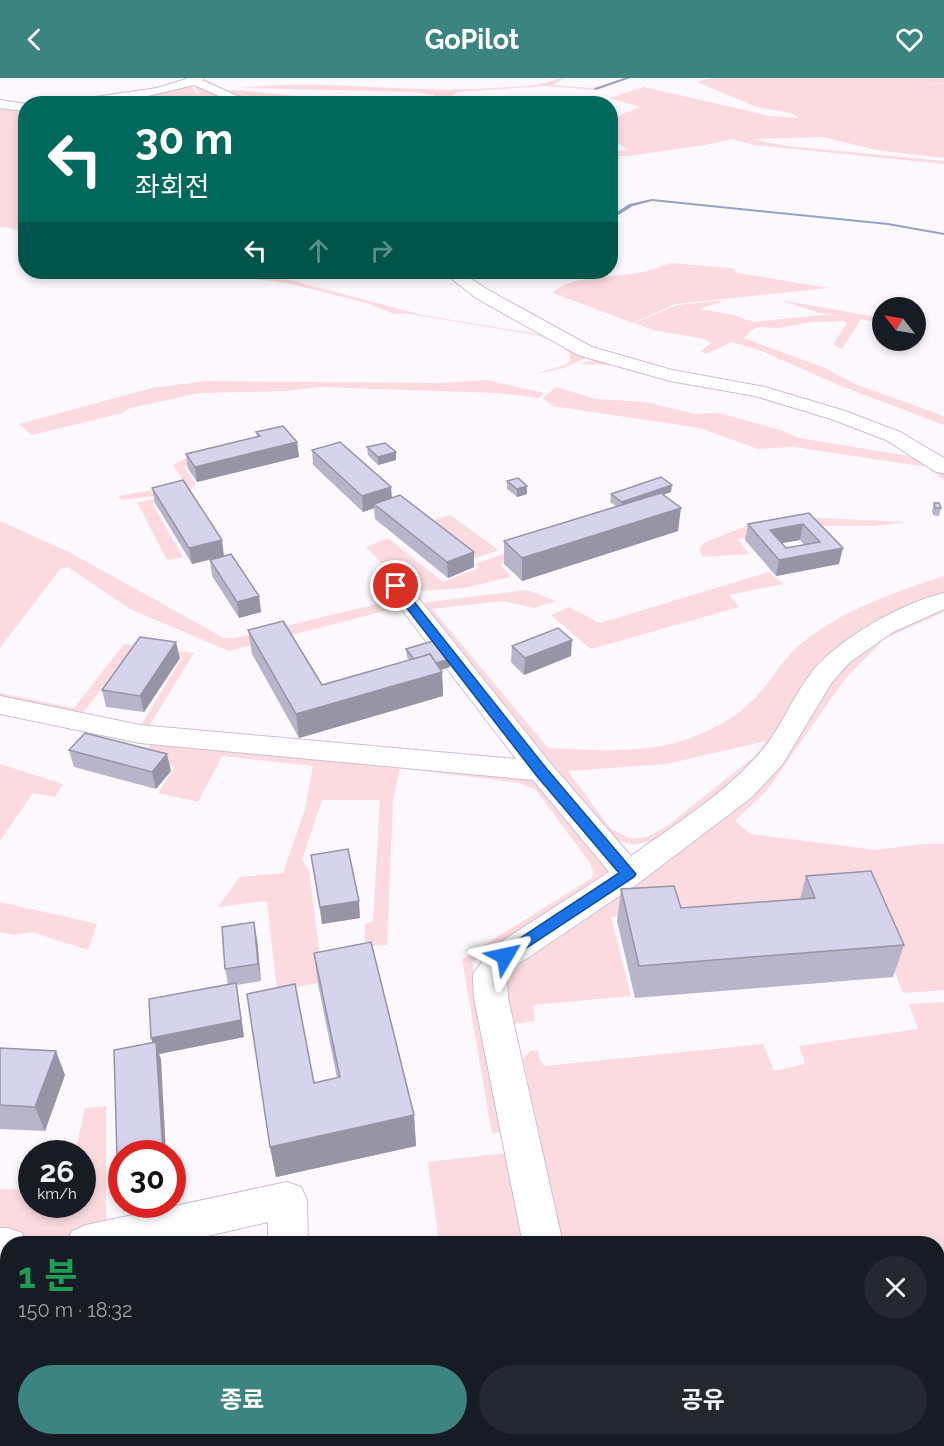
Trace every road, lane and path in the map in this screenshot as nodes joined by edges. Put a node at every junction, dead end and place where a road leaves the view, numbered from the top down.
1 (196, 79) edge
2 (128, 96) edge
3 (232, 96) edge
4 (0, 104) edge
5 (18, 106) edge
6 (461, 279) edge
7 (944, 467) edge
8 (396, 586) dead end
9 (944, 600) edge
10 (0, 705) edge
11 (541, 771) junction
12 (629, 874) junction
13 (123, 1236) edge
14 (288, 1236) edge
15 (541, 1236) edge

1 - 2 street
1 - 3 street
4 - 5 street
6 - 7 street
8 - 11 street
9 - 12 street
10 - 11 street
11 - 12 street
12 - 15 street
13 - 14 street

